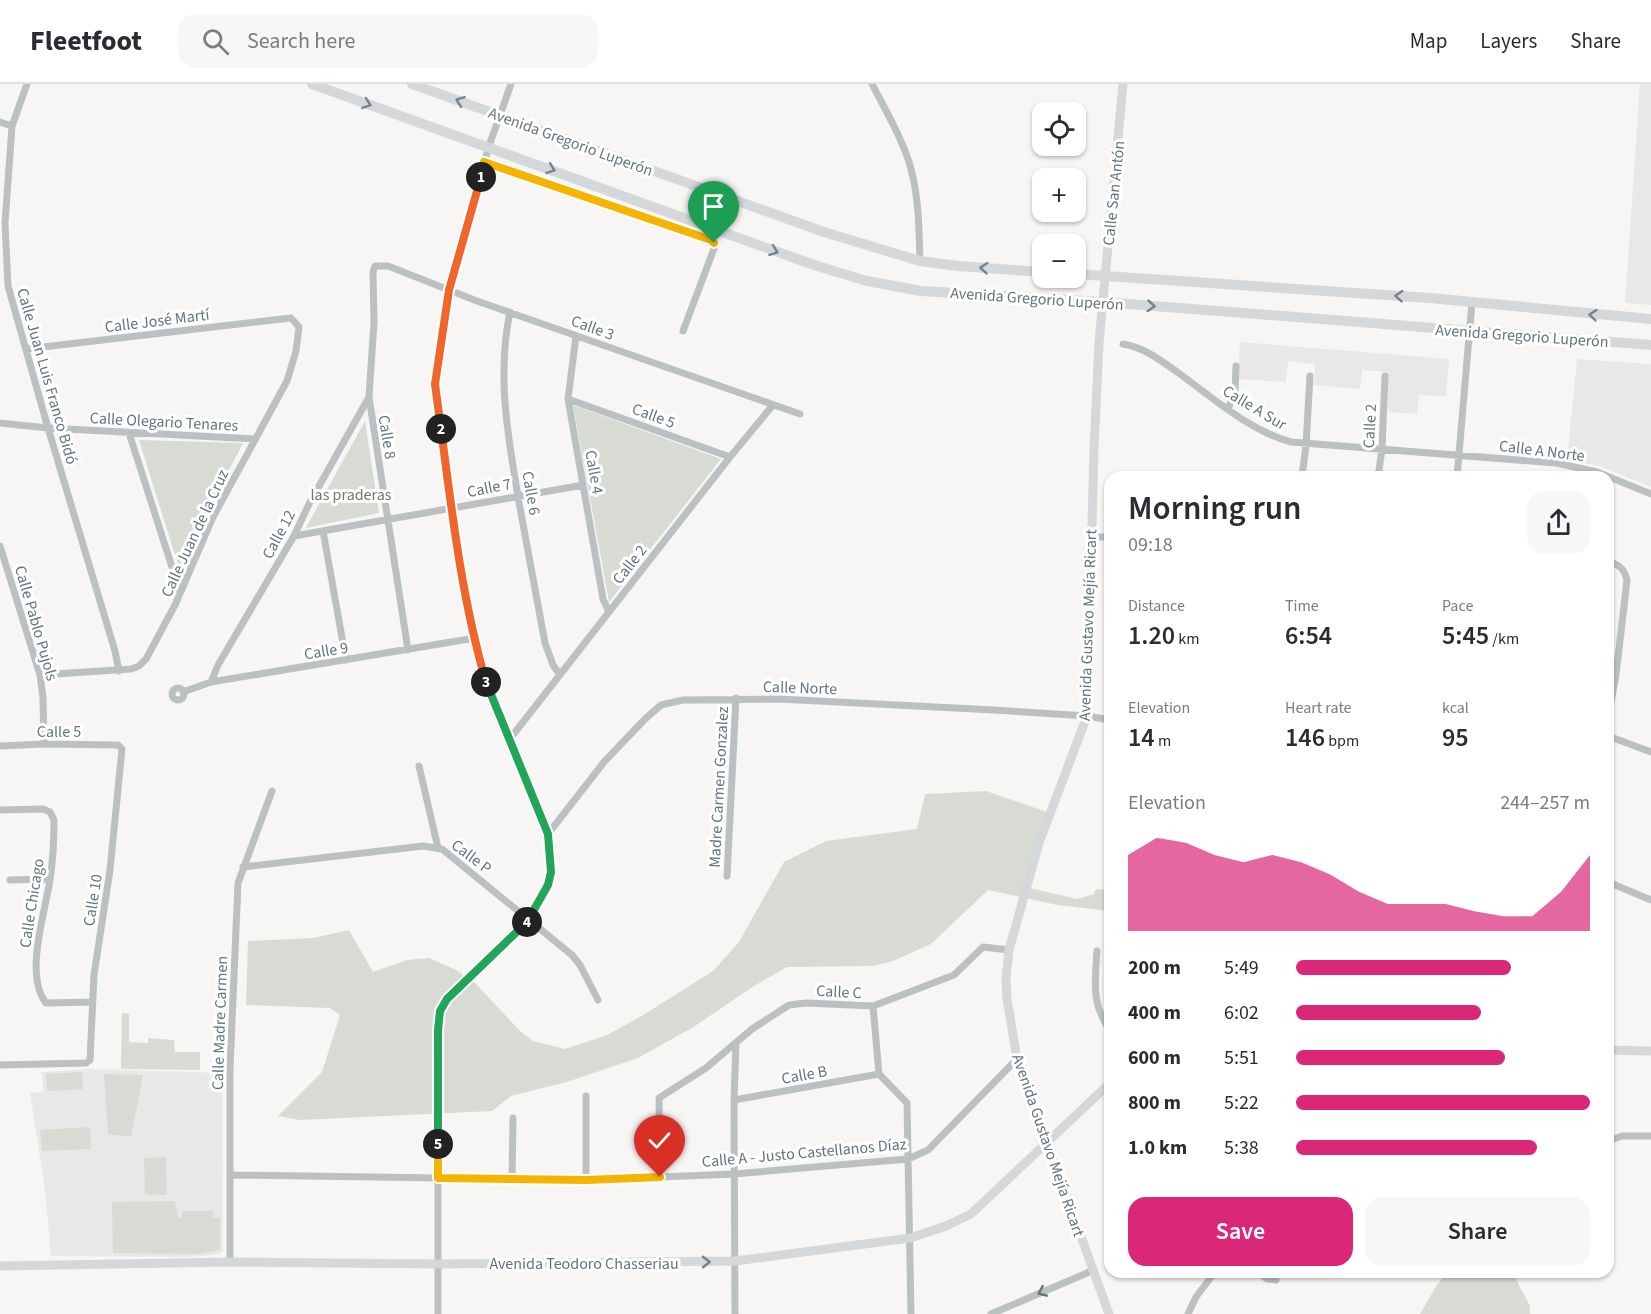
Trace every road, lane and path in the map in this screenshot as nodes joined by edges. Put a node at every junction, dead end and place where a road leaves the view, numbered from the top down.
1 (27, 84) edge
2 (312, 84) edge
3 (412, 84) edge
4 (511, 84) edge
5 (872, 84) edge
6 (1123, 84) edge
7 (500, 115) junction
8 (0, 122) edge
9 (12, 126) junction
10 (489, 147) junction
11 (484, 162) junction
12 (3, 209) edge
13 (920, 261) junction
14 (378, 265) joint
15 (1032, 271) edge
16 (1086, 275) edge
17 (1105, 276) junction
18 (449, 290) junction
19 (1103, 302) junction
20 (1472, 302) junction
21 (510, 312) junction
22 (291, 318) joint
23 (1651, 319) edge
24 (683, 331) dead end
25 (1468, 331) junction
26 (576, 336) junction
27 (1123, 345) dead end
28 (1651, 345) edge
29 (26, 349) junction
30 (1236, 366) dead end
31 (1310, 376) dead end
32 (1385, 376) dead end
33 (369, 397) junction
34 (568, 399) junction
35 (773, 405) junction
36 (1228, 409) junction
37 (800, 414) dead end
38 (0, 423) edge
39 (48, 428) junction
40 (129, 433) junction
41 (255, 439) junction
42 (1306, 445) junction
43 (1382, 449) junction
44 (1461, 454) junction
45 (730, 457) junction
46 (1303, 471) edge
47 (1379, 471) edge
48 (1458, 471) edge
49 (1584, 471) edge
50 (1614, 481) edge
51 (583, 485) junction
52 (1651, 494) edge
53 (518, 496) junction
54 (451, 508) junction
55 (388, 520) junction
56 (323, 531) junction
57 (294, 536) junction
58 (1091, 537) junction
59 (1104, 537) edge
60 (0, 546) edge
61 (1614, 564) edge
62 (180, 592) junction
63 (609, 612) junction
64 (475, 639) junction
65 (408, 650) junction
66 (1614, 653) edge
67 (1618, 653) junction
68 (346, 660) junction
69 (119, 671) junction
70 (40, 675) junction
71 (560, 675) junction
72 (1614, 679) edge
73 (211, 682) junction
74 (183, 692) dead end
75 (735, 698) junction
76 (1087, 716) junction
77 (1104, 719) edge
78 (1614, 738) edge
79 (509, 740) junction
80 (44, 744) junction
81 (118, 745) joint
82 (0, 746) edge
83 (1651, 752) edge
84 (419, 766) dead end
85 (272, 791) dead end
86 (0, 810) edge
87 (548, 834) junction
88 (438, 848) junction
89 (243, 867) junction
90 (727, 876) dead end
91 (50, 879) junction
92 (10, 880) dead end
93 (1614, 885) edge
94 (1651, 900) edge
95 (529, 920) junction
96 (1009, 950) junction
97 (1097, 951) dead end
98 (598, 1000) dead end
99 (92, 1002) junction
100 (873, 1006) junction
101 (1104, 1021) edge
102 (736, 1043) junction
103 (1614, 1050) edge
104 (1651, 1051) edge
105 (1017, 1059) junction
106 (0, 1065) edge
107 (879, 1074) junction
108 (1104, 1089) edge
109 (586, 1096) dead end
110 (734, 1100) junction
111 (513, 1118) dead end
112 (1651, 1136) edge
113 (1614, 1139) edge
114 (1047, 1144) junction
115 (908, 1159) junction
116 (734, 1174) junction
117 (230, 1175) junction
118 (660, 1177) junction
119 (438, 1178) junction
120 (512, 1179) junction
121 (586, 1180) junction
122 (910, 1238) junction
123 (735, 1261) junction
124 (230, 1262) junction
125 (437, 1264) junction
126 (0, 1266) edge
127 (1094, 1270) junction
128 (1210, 1278) edge
129 (1266, 1278) edge
130 (1276, 1280) dead end
131 (438, 1314) edge
132 (735, 1314) edge
133 (910, 1314) edge
134 (990, 1314) edge
135 (1109, 1314) edge
136 (1188, 1314) edge

1 - 9 street, Calle Juan Luis Franco Bidó
2 -> 10 main road, Avenida Gregorio Luperón
7 -> 3 main road, Avenida Gregorio Luperón
4 - 7 street
5 - 13 street
6 - 17 street, Calle San Antón
7 - 10 street
7 - 13 main road, Avenida Gregorio Luperón
8 - 9 street
9 - 12 street, Calle Juan Luis Franco Bidó
10 - 11 street
10 -> 19 main road, Avenida Gregorio Luperón
11 - 18 street
11 - 24 street
12 - 29 street, Calle Juan Luis Franco Bidó
15 -> 13 main road, Avenida Gregorio Luperón
14 - 18 street, Calle 3
14 - 33 street, Calle 8
16 - 17 main road, Avenida Gregorio Luperón
17 - 19 street, Calle San Antón
20 -> 17 main road, Avenida Gregorio Luperón
18 - 21 street, Calle 3
18 - 54 street
19 -> 25 main road, Avenida Gregorio Luperón
19 - 58 street, Avenida Gustavo Mejía Ricart
23 -> 20 main road, Avenida Gregorio Luperón
20 - 25 street
21 - 26 street, Calle 3
21 - 53 street, Calle 6
22 - 29 street, Calle José Martí
22 - 41 street, Calle Juan de la Cruz
25 - 28 main road, Avenida Gregorio Luperón
25 - 44 street
26 - 34 street, Calle 4
26 - 35 street, Calle 3
27 - 36 street, Calle A Sur
29 - 39 street, Calle Juan Luis Franco Bidó
30 - 36 street
31 - 42 street
32 - 43 street, Calle 2
33 - 55 street, Calle 8
33 - 57 street, Calle 12
34 - 45 street, Calle 5
34 - 51 street, Calle 4
35 - 37 street, Calle 3
35 - 45 street, Calle 2
36 - 42 street, Calle A Sur
38 - 39 street, Calle Olegario Tenares
39 - 40 street, Calle Olegario Tenares
39 - 69 street, Calle Juan Luis Franco Bidó
40 - 41 street, Calle Olegario Tenares
40 - 62 street
41 - 62 street, Calle Juan de la Cruz
42 - 43 street, Calle A Sur
42 - 46 street
43 - 44 street, Calle A Sur
43 - 47 street, Calle 2
44 - 48 street
44 - 49 street, Calle A Norte
45 - 63 street, Calle 2
50 - 52 street, Calle A Norte
51 - 53 street, Calle 7
51 - 63 street, Calle 4
53 - 54 street, Calle 7
53 - 71 street, Calle 6
54 - 55 street, Calle 7
54 - 64 street
55 - 56 street, Calle 7
55 - 65 street, Calle 8
56 - 57 street, Calle 7
56 - 68 street
57 - 73 street, Calle 12
58 - 59 street
58 - 76 street, Avenida Gustavo Mejía Ricart
60 - 70 street, Calle Pablo Pujols
61 - 67 street
62 - 69 street, Calle Juan de la Cruz
63 - 71 street, Calle 2
64 - 65 street, Calle 9
64 - 79 street
65 - 68 street, Calle 9
66 - 67 street
67 - 72 street
68 - 73 street, Calle 9
69 - 70 street, Calle Juan de la Cruz
70 - 80 street, Calle Pablo Pujols
71 - 79 street, Calle 2
73 - 74 street, Calle 9
75 - 76 street, Calle Norte
75 - 87 street, Calle Norte
75 - 90 street, Madre Carmen Gonzalez
76 - 77 street, Calle Norte
76 - 96 street, Avenida Gustavo Mejía Ricart
78 - 83 street
79 - 87 street
80 - 81 street, Calle 5
80 - 82 street, Calle 5
81 - 99 street, Calle 10
84 - 88 street
85 - 89 street, Calle Madre Carmen
86 - 91 street, Calle Chicago
87 - 95 street
88 - 89 street, Calle P
88 - 95 street, Calle P
89 - 117 street, Calle Madre Carmen
91 - 92 street
91 - 99 street, Calle Chicago
93 - 94 street
95 - 98 street, Calle P
95 - 119 street
96 - 100 street, Calle C
96 - 105 street, Avenida Gustavo Mejía Ricart
97 - 101 street
99 - 106 street, Calle 10
100 - 102 street, Calle C
100 - 107 street
102 - 110 street
102 - 118 street, Calle C
103 - 104 street
105 - 114 street, Avenida Gustavo Mejía Ricart
105 - 115 street, Calle A - Justo Castellanos Díaz
107 - 110 street, Calle B
107 - 115 street
108 - 114 street, Avenida Teodoro Chasseriau
109 - 121 street
110 - 116 street
111 - 120 street
112 - 113 street
114 - 122 street, Avenida Teodoro Chasseriau
114 - 127 street, Avenida Gustavo Mejía Ricart
115 - 116 street, Calle A - Justo Castellanos Díaz
115 - 122 street
116 - 118 street, Calle A - Justo Castellanos Díaz
116 - 123 street
117 - 119 street, Calle A - Justo Castellanos Díaz
117 - 124 street, Calle Madre Carmen
118 - 121 street, Calle A - Justo Castellanos Díaz
119 - 120 street, Calle A - Justo Castellanos Díaz
119 - 125 street
120 - 121 street, Calle A - Justo Castellanos Díaz
122 - 123 street, Avenida Teodoro Chasseriau
122 - 133 street
125 -> 123 street, Avenida Teodoro Chasseriau
123 - 132 street
124 - 125 street, Avenida Teodoro Chasseriau
124 - 126 street, Avenida Teodoro Chasseriau
125 - 131 street
127 -> 134 street
127 - 135 street, Avenida Gustavo Mejía Ricart
128 - 136 street
129 - 130 street

